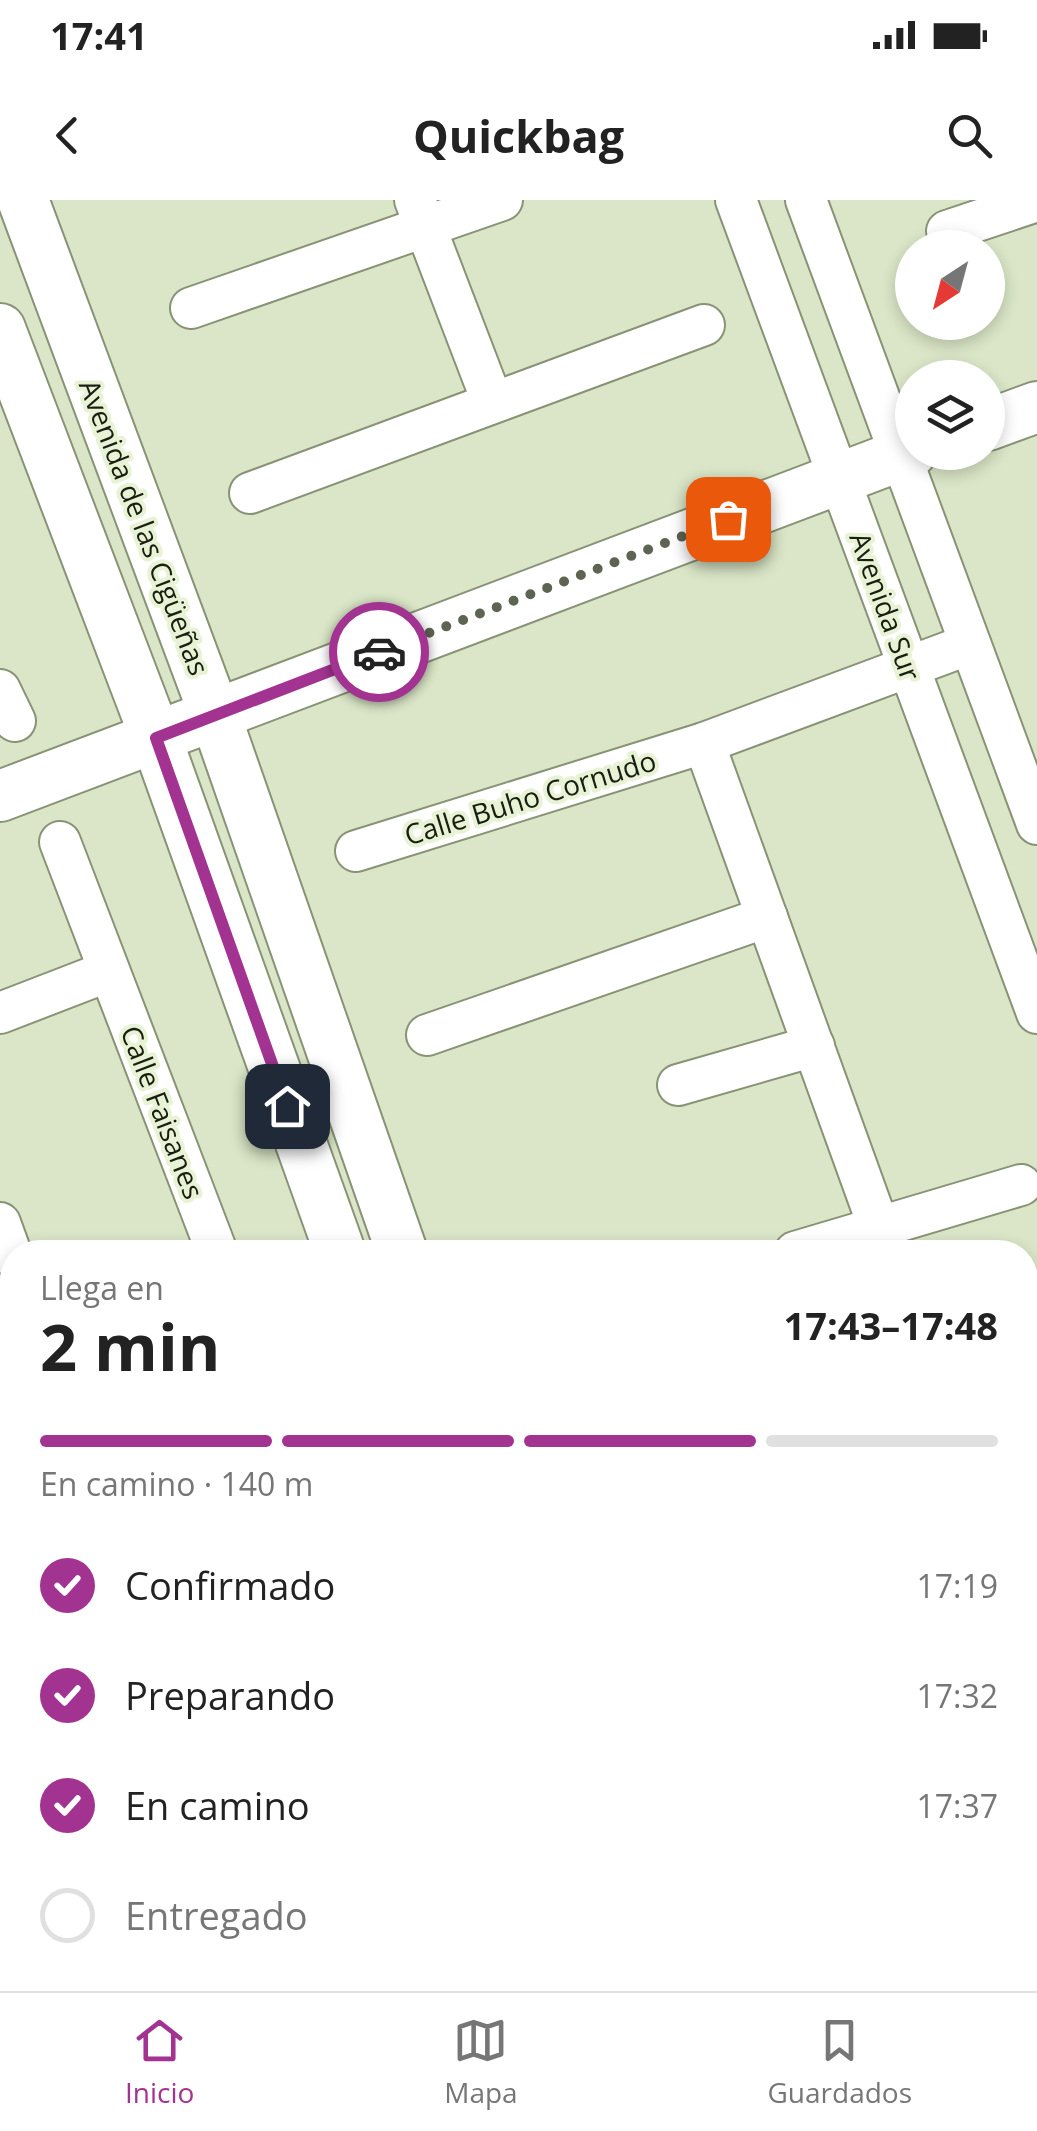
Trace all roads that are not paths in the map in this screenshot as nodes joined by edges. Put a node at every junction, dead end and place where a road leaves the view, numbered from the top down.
1 (22, 200) edge
2 (502, 200) edge
3 (736, 200) edge
4 (806, 200) edge
5 (1037, 201) edge
6 (419, 214) edge
7 (950, 230) edge
8 (192, 308) dead end
9 (704, 324) dead end
10 (0, 328) edge
11 (492, 401) junction
12 (1037, 408) edge
13 (1005, 419) edge
14 (895, 424) edge
15 (895, 458) edge
16 (912, 470) edge
17 (838, 477) junction
18 (250, 493) dead end
19 (970, 644) junction
20 (898, 672) junction
21 (215, 715) junction
22 (156, 738) junction
23 (704, 743) junction
24 (0, 796) edge
25 (1037, 824) edge
26 (60, 842) dead end
27 (356, 851) dead end
28 (767, 918) junction
29 (110, 970) junction
30 (0, 1013) edge
31 (1037, 1013) edge
32 (427, 1035) dead end
33 (814, 1046) junction
34 (678, 1086) dead end
35 (1021, 1185) dead end
36 (878, 1225) junction
37 (211, 1240) edge
38 (336, 1240) edge
39 (398, 1240) edge
40 (832, 1240) edge

1 - 21 main road, Avenida de las Cigüeñas
2 - 6 street
3 - 17 street, Avenida Sur
4 - 14 street
5 - 7 street
6 - 8 street
6 - 11 street
9 - 11 street
10 - 22 main road
11 - 18 street
12 - 13 main road
15 - 17 main road
16 - 19 street
17 - 20 street, Avenida Sur
17 - 21 main road
19 - 20 street, Calle Buho Cornudo
19 - 25 street
20 - 23 street, Calle Buho Cornudo
20 - 31 street, Avenida Sur
21 - 22 main road
21 - 39 main road, Avenida de las Cigüeñas
22 - 24 main road
22 - 38 main road
23 - 27 street, Calle Buho Cornudo
23 - 28 street
26 - 29 street, Calle Faisanes
28 - 32 street
28 - 33 street
29 - 30 street
29 - 37 street, Calle Faisanes
33 - 34 street
33 - 36 street
35 - 36 street
36 - 40 street

